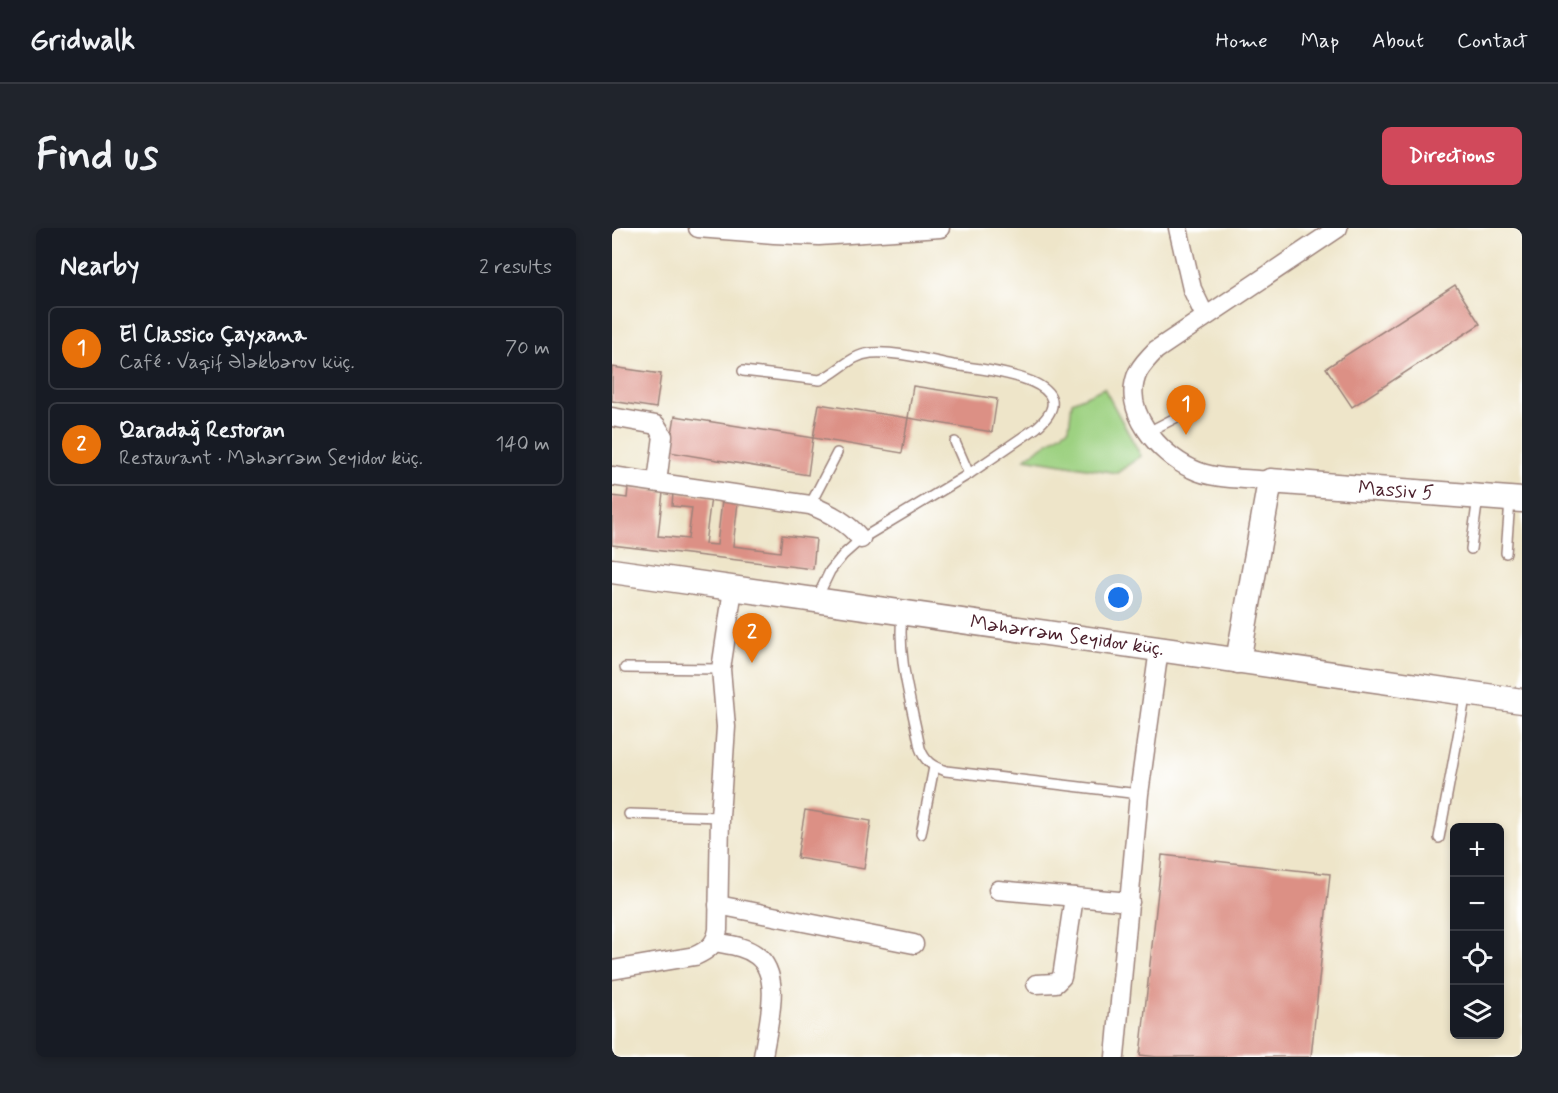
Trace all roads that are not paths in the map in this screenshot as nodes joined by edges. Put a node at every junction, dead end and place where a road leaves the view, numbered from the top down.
1 (698, 228) edge
2 (939, 228) edge
3 (1178, 228) edge
4 (1338, 228) edge
5 (1205, 316) junction
6 (743, 371) dead end
7 (1181, 415) dead end
8 (612, 417) edge
9 (1148, 432) junction
10 (955, 442) dead end
11 (837, 453) dead end
12 (969, 474) junction
13 (612, 476) edge
14 (1270, 481) junction
15 (657, 483) junction
16 (1478, 497) junction
17 (1516, 499) edge
18 (810, 505) junction
19 (861, 539) junction
20 (1471, 549) dead end
21 (1506, 553) dead end
22 (612, 571) edge
23 (733, 589) junction
24 (816, 600) junction
25 (903, 612) junction
26 (1159, 650) junction
27 (1238, 661) junction
28 (625, 668) dead end
29 (721, 669) junction
30 (1466, 693) junction
31 (1522, 701) edge
32 (934, 767) junction
33 (1139, 794) junction
34 (630, 814) dead end
35 (720, 817) junction
36 (921, 834) dead end
37 (1439, 838) dead end
38 (998, 890) dead end
39 (1074, 897) junction
40 (1130, 902) junction
41 (718, 905) junction
42 (715, 942) junction
43 (914, 944) dead end
44 (612, 969) edge
45 (1036, 984) dead end
46 (763, 1057) edge
47 (1115, 1057) edge

1 - 2 street
3 - 5 street
4 - 5 street
5 - 9 street
6 - 12 lane
7 - 9 lane
8 - 15 street
9 - 14 street
10 - 12 lane
11 - 18 lane
12 - 19 lane
13 - 15 street
14 - 16 main road, Massiv 5
14 - 27 main road
15 - 18 street
16 - 17 main road, Massiv 5
16 - 20 lane
17 - 21 lane
18 - 19 street
19 - 24 lane
22 - 23 main road, Məhərrəm Seyidov küç.
23 - 24 main road, Məhərrəm Seyidov küç.
23 - 29 street
24 - 25 main road, Məhərrəm Seyidov küç.
25 - 26 main road, Məhərrəm Seyidov küç.
25 - 32 lane
26 - 27 main road, Məhərrəm Seyidov küç.
26 - 33 street
27 - 30 main road, Məhərrəm Seyidov küç.
28 - 29 lane
29 - 35 street
30 - 31 main road, Məhərrəm Seyidov küç.
30 - 37 lane
32 - 33 lane
32 - 36 lane
33 - 40 street
34 - 35 lane
35 - 41 street
38 - 39 street
39 - 40 street
39 - 45 street
40 - 47 street
41 - 42 street
41 - 43 street
42 - 44 street
42 - 46 street

